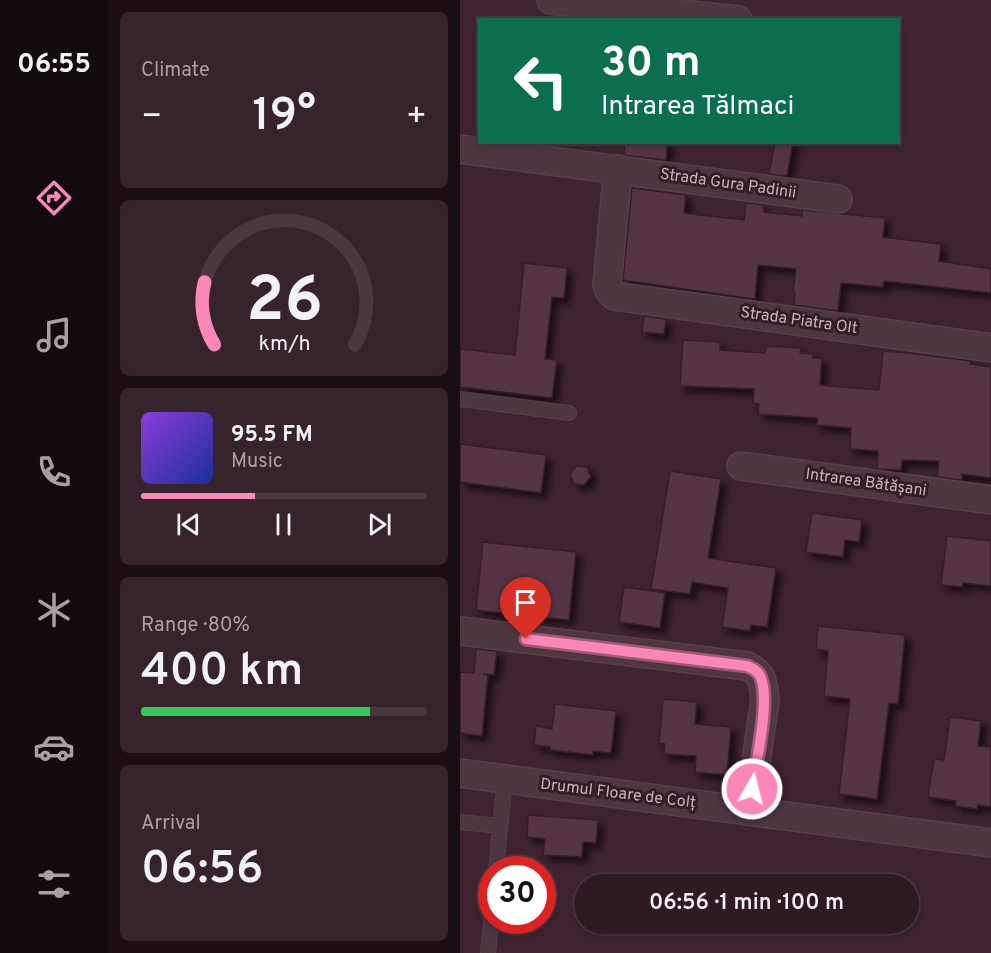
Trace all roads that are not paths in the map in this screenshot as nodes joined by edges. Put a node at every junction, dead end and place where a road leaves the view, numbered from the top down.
1 (551, 0) edge
2 (719, 18) edge
3 (460, 148) edge
4 (618, 170) junction
5 (838, 199) dead end
6 (991, 348) edge
7 (460, 399) edge
8 (569, 412) dead end
9 (741, 466) dead end
10 (991, 500) edge
11 (460, 631) edge
12 (460, 774) edge
13 (505, 779) junction
14 (749, 811) junction
15 (460, 822) edge
16 (500, 826) junction
17 (991, 843) edge
18 (497, 856) edge
19 (490, 934) edge
20 (488, 953) edge

1 - 2 street
3 - 4 street, Strada Gura Padinii
4 - 5 street, Strada Gura Padinii
4 - 6 street, Strada Piatra Olt
7 - 8 lane
9 - 10 street, Intrarea Bătășani
11 - 14 street
12 - 13 street, Drumul Floare de Colț
13 - 14 street, Drumul Floare de Colț
13 - 16 lane
14 - 17 street, Drumul Floare de Colț
15 - 16 lane
16 - 18 lane
19 - 20 lane

